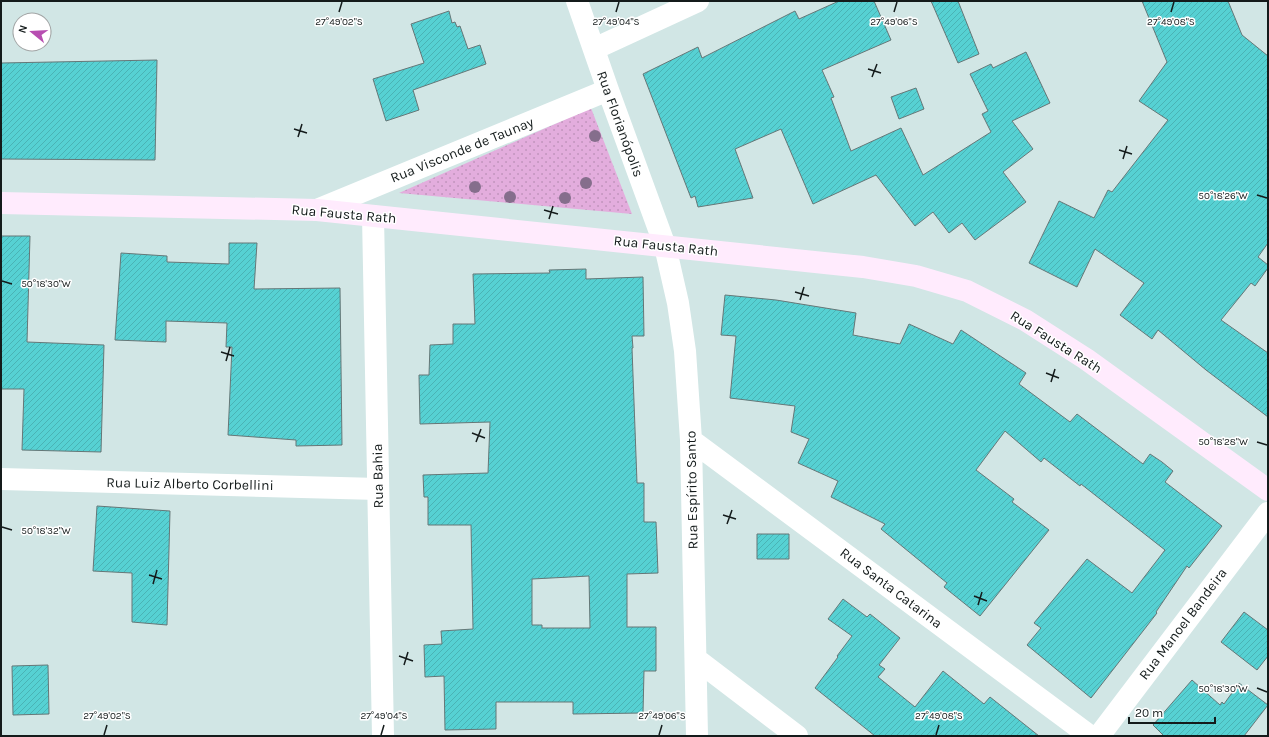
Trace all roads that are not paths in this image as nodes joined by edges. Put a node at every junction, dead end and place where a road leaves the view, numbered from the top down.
1 (577, 1) edge
2 (698, 1) edge
3 (594, 49) junction
4 (608, 90) junction
5 (1, 203) edge
6 (317, 210) junction
7 (373, 216) junction
8 (665, 246) junction
9 (691, 440) junction
10 (1, 479) edge
11 (378, 489) junction
12 (1268, 490) edge
13 (1268, 513) edge
14 (696, 659) junction
15 (383, 736) edge
16 (697, 736) edge
17 (797, 736) edge
18 (1090, 736) edge
19 (1099, 736) edge

1 - 3 street, Rua Florianópolis
2 - 3 street
3 - 4 street, Rua Florianópolis
4 - 6 street, Rua Visconde de Taunay
4 - 8 street, Rua Florianópolis
5 - 6 street, Rua Fausta Rath
6 - 7 street, Rua Fausta Rath
7 - 8 street, Rua Fausta Rath
7 - 11 street, Rua Bahia
8 - 9 street, Rua Espírito Santo
8 - 12 street, Rua Fausta Rath
9 - 14 street, Rua Espírito Santo
9 - 18 street, Rua Santa Catarina
10 - 11 street, Rua Luiz Alberto Corbellini
11 - 15 street, Rua Bahia
13 - 19 street, Rua Manoel Bandeira
14 - 16 street, Rua Espírito Santo
14 - 17 street

